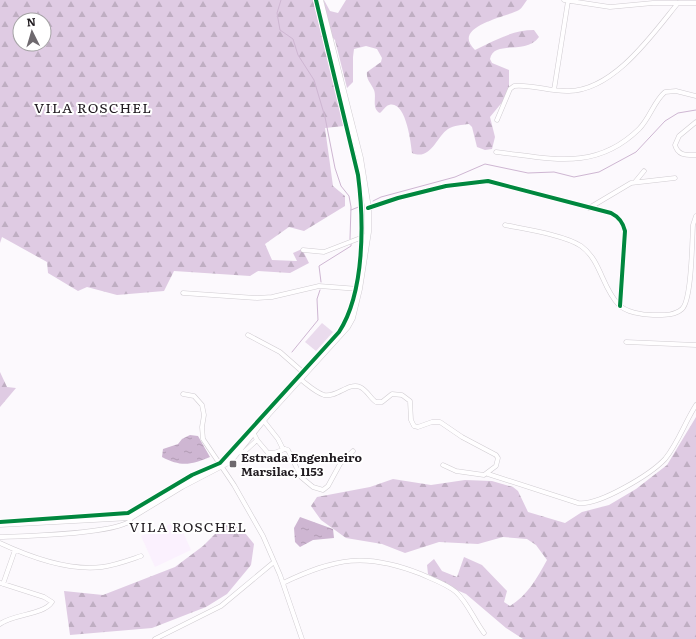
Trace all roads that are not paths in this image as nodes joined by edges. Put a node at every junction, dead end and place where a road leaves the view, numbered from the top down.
1 (320, 0) edge
2 (566, 0) edge
3 (678, 3) junction
4 (696, 3) edge
5 (554, 90) junction
6 (696, 96) edge
7 (497, 120) dead end
8 (696, 122) edge
9 (496, 152) dead end
10 (696, 155) edge
11 (644, 171) dead end
12 (675, 178) dead end
13 (635, 182) junction
14 (368, 208) junction
15 (589, 208) junction
16 (696, 216) edge
17 (505, 225) dead end
18 (368, 235) junction
19 (303, 250) dead end
20 (359, 289) junction
21 (182, 293) dead end
22 (620, 306) junction
23 (248, 335) dead end
24 (626, 342) dead end
25 (696, 346) edge
26 (302, 377) junction
27 (183, 394) dead end
28 (696, 405) edge
29 (263, 420) junction
30 (253, 432) junction
31 (256, 440) junction
32 (283, 449) junction
33 (353, 451) dead end
34 (236, 452) junction
35 (443, 465) dead end
36 (222, 466) junction
37 (488, 474) junction
38 (131, 517) junction
39 (0, 524) edge
40 (0, 537) edge
41 (0, 543) edge
42 (15, 550) junction
43 (141, 556) dead end
44 (274, 562) junction
45 (2, 583) edge
46 (282, 583) junction
47 (0, 624) edge
48 (484, 633) dead end
49 (155, 639) edge
50 (302, 639) edge

1 - 14 main road
2 - 3 street
2 - 5 street
3 - 4 street
3 - 5 street
5 - 7 street
6 - 9 street
8 - 10 street
11 - 13 street
12 - 13 street
13 - 15 street
14 - 15 street
14 - 18 main road
15 - 22 street
16 - 22 street
17 - 22 street
18 - 19 street
18 - 20 main road
20 - 21 street
20 - 26 main road
23 - 26 street
24 - 25 street
26 - 29 main road
26 - 37 street
27 - 36 street
28 - 37 street
29 - 30 main road
29 - 32 street
30 - 31 street
30 - 34 main road
31 - 32 street
31 - 34 street
32 - 33 street
34 - 36 main road
35 - 37 street
36 - 38 main road
36 - 44 street
38 - 39 main road
38 - 40 street
41 - 42 street
42 - 43 street
42 - 45 street
44 - 46 street
44 - 49 street
45 - 47 street
46 - 48 street
46 - 50 street

